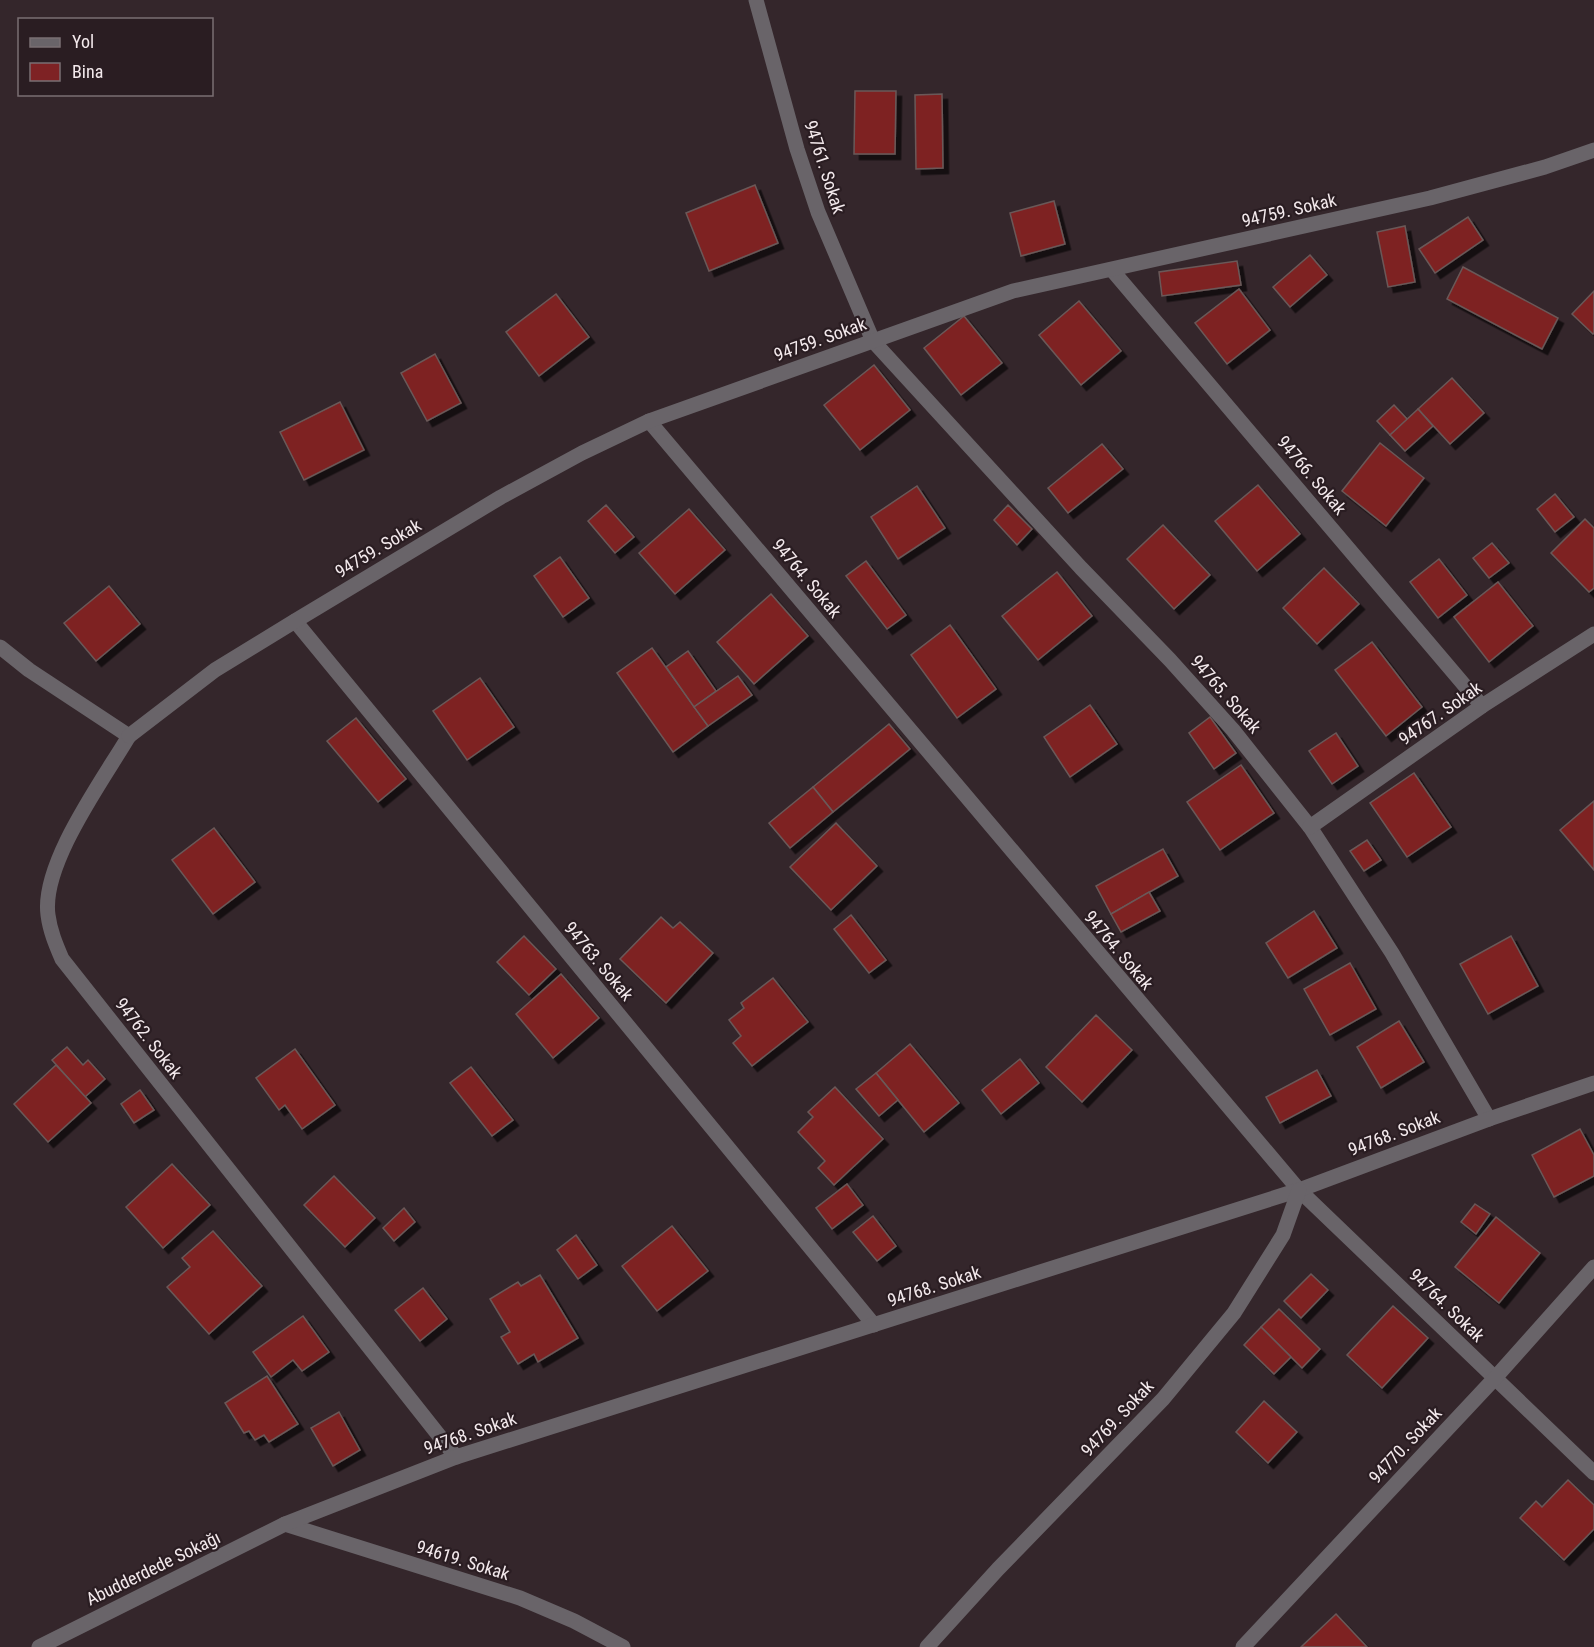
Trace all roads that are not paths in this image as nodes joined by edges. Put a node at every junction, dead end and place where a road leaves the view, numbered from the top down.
1 (756, 0) edge
2 (1594, 150) edge
3 (1112, 270) junction
4 (873, 341) junction
5 (649, 421) junction
6 (295, 621) junction
7 (1594, 634) edge
8 (0, 647) edge
9 (1482, 706) junction
10 (129, 736) junction
11 (1310, 827) junction
12 (1594, 1083) edge
13 (1489, 1119) junction
14 (1299, 1190) junction
15 (1594, 1267) edge
16 (874, 1325) junction
17 (1495, 1378) junction
18 (456, 1457) junction
19 (1594, 1473) edge
20 (285, 1524) junction
21 (39, 1647) edge
22 (623, 1647) edge
23 (927, 1647) edge
24 (1243, 1647) edge

1 - 4 street, 94761. Sokak
2 - 3 street, 94759. Sokak
3 - 4 street, 94759. Sokak
3 - 9 street, 94766. Sokak
4 - 5 street, 94759. Sokak
4 - 11 street, 94765. Sokak
5 - 6 street, 94759. Sokak
5 - 14 street, 94764. Sokak
6 - 10 street, 94759. Sokak
6 - 16 street, 94763. Sokak
7 - 9 street, 94767. Sokak
8 - 10 street
9 - 11 street, 94767. Sokak
10 - 18 street, 94762. Sokak
11 - 13 street, 94765. Sokak
12 - 13 street, 94768. Sokak
13 - 14 street, 94768. Sokak
14 - 16 street, 94768. Sokak
14 - 17 street, 94764. Sokak
14 - 23 street, 94769. Sokak
15 - 17 street, 94770. Sokak
16 - 18 street, 94768. Sokak
17 - 19 street, 94764. Sokak
17 - 24 street, 94770. Sokak
18 - 20 street, 94768. Sokak
20 - 21 street, Abudderdede Sokağı
20 - 22 street, 94619. Sokak

